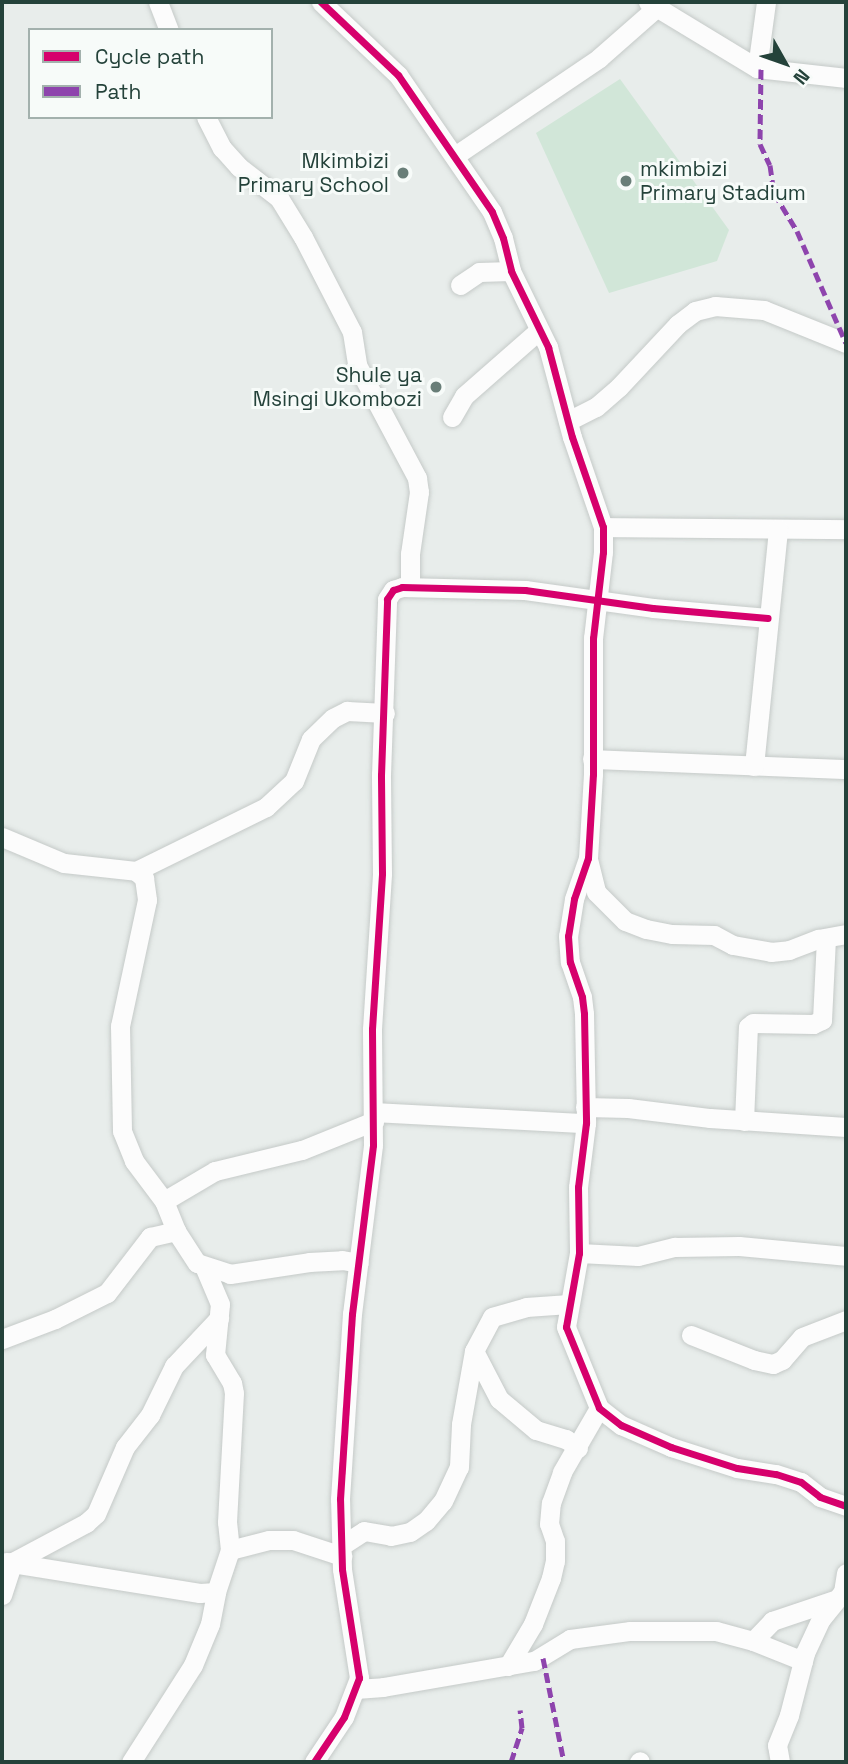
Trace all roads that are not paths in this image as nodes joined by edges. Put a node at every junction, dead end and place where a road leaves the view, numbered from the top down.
1 (158, 2) edge
2 (321, 2) edge
3 (766, 2) edge
4 (652, 5) edge
5 (168, 28) edge
6 (757, 68) junction
7 (846, 78) edge
8 (207, 119) edge
9 (456, 155) junction
10 (512, 271) junction
11 (460, 285) dead end
12 (538, 331) junction
13 (846, 343) edge
14 (452, 417) dead end
15 (568, 421) junction
16 (603, 527) junction
17 (778, 529) junction
18 (846, 529) edge
19 (410, 586) junction
20 (595, 600) junction
21 (768, 618) junction
22 (385, 713) junction
23 (592, 759) junction
24 (754, 766) junction
25 (846, 769) edge
26 (2, 837) edge
27 (588, 858) junction
28 (136, 871) junction
29 (846, 934) edge
30 (826, 938) junction
31 (585, 1115) junction
32 (373, 1116) junction
33 (744, 1121) junction
34 (846, 1126) edge
35 (164, 1201) junction
36 (176, 1231) junction
37 (579, 1253) junction
38 (846, 1256) edge
39 (359, 1263) junction
40 (205, 1268) junction
41 (569, 1304) junction
42 (219, 1318) junction
43 (846, 1320) edge
44 (691, 1335) dead end
45 (2, 1339) edge
46 (474, 1351) junction
47 (599, 1408) junction
48 (578, 1448) junction
49 (846, 1507) edge
50 (230, 1550) junction
51 (341, 1551) junction
52 (7, 1562) edge
53 (846, 1573) edge
54 (216, 1592) junction
55 (2, 1595) edge
56 (838, 1598) junction
57 (754, 1641) junction
58 (803, 1661) junction
59 (508, 1665) junction
60 (356, 1689) junction
61 (131, 1762) edge
62 (314, 1762) edge
63 (779, 1762) edge

1 - 5 street
2 - 9 street
3 - 6 street
4 - 6 street
4 - 9 street
6 - 7 street
8 - 19 street
9 - 10 street
10 - 11 street
10 - 12 street
12 - 14 street
12 - 15 street
13 - 15 street
15 - 16 street
16 - 17 street
16 - 20 street
17 - 18 street
17 - 21 street
19 - 20 street
19 - 22 street
20 - 21 street
20 - 23 street
21 - 24 street
22 - 28 street
22 - 32 street
23 - 24 street
23 - 27 street
24 - 25 street
26 - 28 street
27 - 30 street
27 - 31 street
28 - 35 street
29 - 30 street
30 - 33 street
31 - 32 street
31 - 33 street
31 - 37 street
32 - 35 street
32 - 39 street
33 - 34 street
35 - 36 street
36 - 40 street
36 - 45 street
37 - 38 street
37 - 41 street
39 - 40 street
39 - 51 street
40 - 42 street
41 - 46 street
41 - 47 street
42 - 50 street
42 - 52 street
43 - 44 street
46 - 48 street
46 - 51 street
47 - 48 street
47 - 49 street
48 - 59 street
50 - 51 street
50 - 54 street
51 - 60 street
52 - 54 street
52 - 55 street
53 - 56 street
54 - 61 street
56 - 57 street
56 - 58 street
57 - 58 street
57 - 59 street
58 - 63 street
59 - 60 street
60 - 62 street

